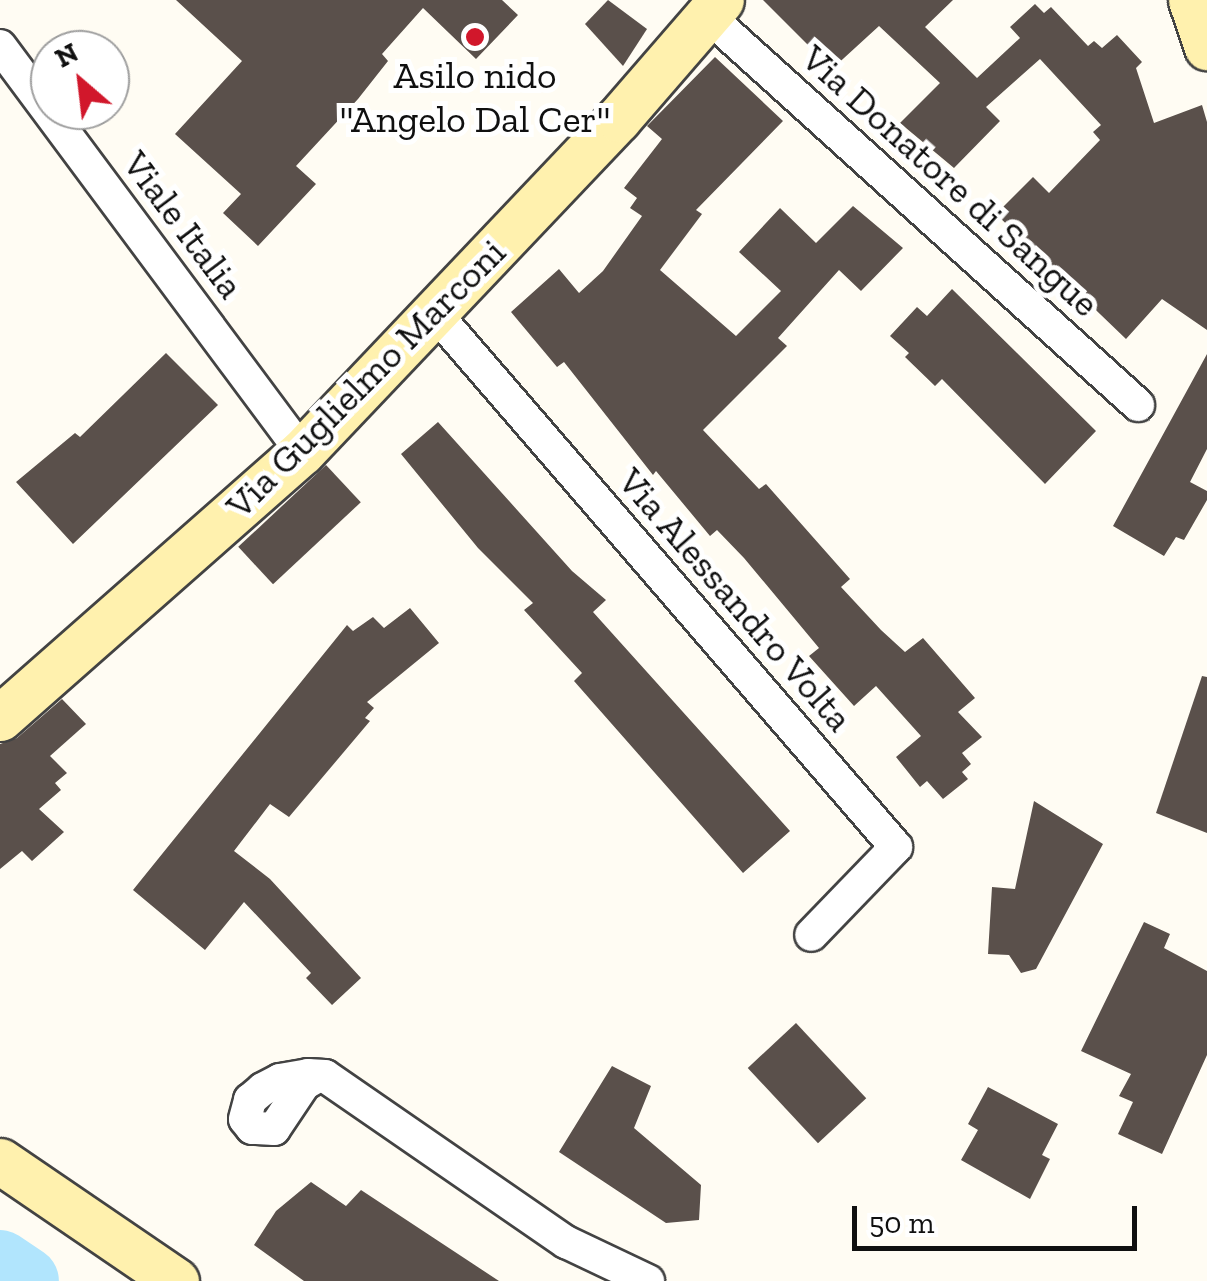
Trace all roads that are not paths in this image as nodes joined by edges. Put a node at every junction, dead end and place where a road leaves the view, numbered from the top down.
1 (1191, 0) edge
2 (715, 8) edge
3 (0, 46) edge
4 (1207, 47) edge
5 (434, 312) junction
6 (1138, 405) dead end
7 (302, 452) junction
8 (0, 718) edge
9 (810, 936) dead end
10 (318, 1076) dead end
11 (0, 1162) edge
12 (176, 1281) edge
13 (648, 1281) edge

1 - 4 street
2 - 5 street, Via Guglielmo Marconi
2 - 6 street, Via Donatore di Sangue
3 - 7 street, Viale Italia
5 - 7 street, Via Guglielmo Marconi
5 - 9 street, Via Alessandro Volta
7 - 8 street, Via Guglielmo Marconi
10 - 13 street
11 - 12 street

